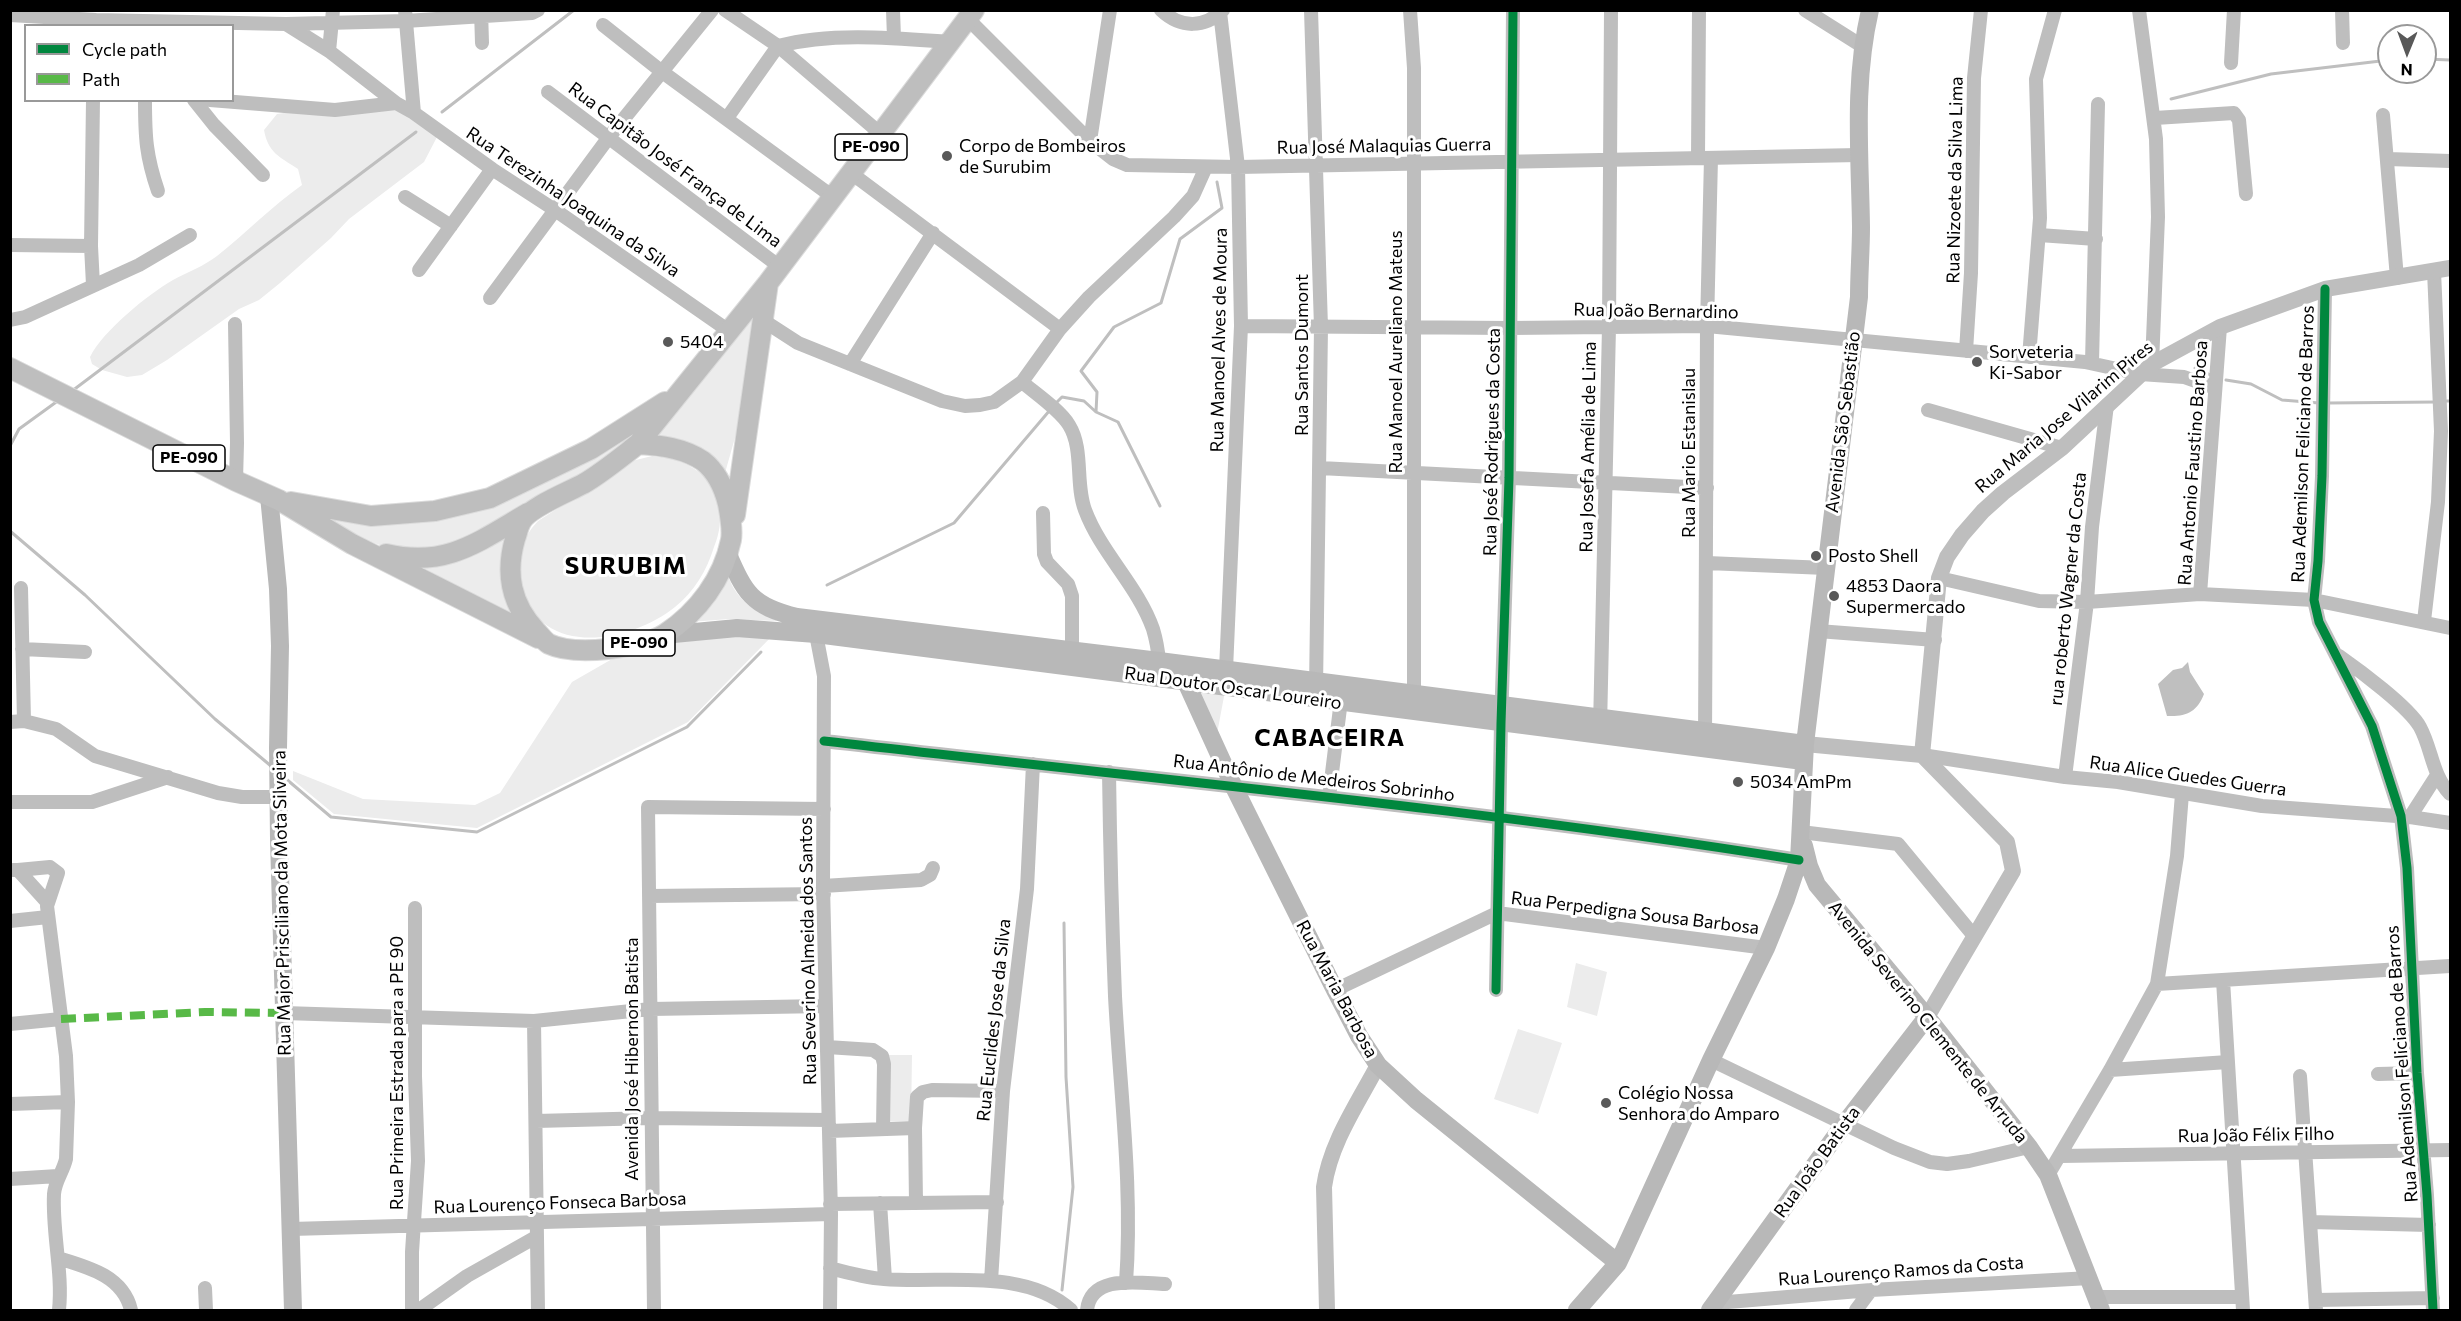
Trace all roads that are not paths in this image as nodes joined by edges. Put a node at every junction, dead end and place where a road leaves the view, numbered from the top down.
1 (538, 10) edge
2 (712, 10) edge
3 (725, 10) edge
4 (893, 10) edge
5 (1110, 10) edge
6 (1161, 10) edge
7 (1311, 10) edge
8 (1410, 10) edge
9 (1514, 10) edge
10 (1611, 10) edge
11 (1699, 10) edge
12 (1805, 10) edge
13 (1870, 10) edge
14 (1981, 10) edge
15 (2055, 10) edge
16 (2139, 10) edge
17 (2234, 10) edge
18 (2342, 10) edge
19 (1222, 11) edge
20 (481, 13) edge
21 (10, 15) edge
22 (971, 15) edge
23 (258, 16) edge
24 (405, 16) edge
25 (333, 17) edge
26 (96, 19) edge
27 (187, 20) edge
28 (286, 24) junction
29 (603, 25) dead end
30 (894, 38) junction
31 (949, 42) junction
32 (482, 43) dead end
33 (2343, 43) dead end
34 (778, 46) junction
35 (1862, 46) junction
36 (329, 51) junction
37 (2231, 63) dead end
38 (661, 71) junction
39 (548, 92) dead end
40 (93, 102) edge
41 (145, 102) edge
42 (196, 102) edge
43 (234, 102) edge
44 (396, 103) junction
45 (2098, 104) dead end
46 (414, 113) junction
47 (2383, 115) dead end
48 (727, 118) junction
49 (2155, 118) junction
50 (881, 134) junction
51 (609, 137) junction
52 (1090, 141) junction
53 (1859, 155) junction
54 (1704, 158) junction
55 (2388, 159) junction
56 (1608, 160) junction
57 (2451, 161) edge
58 (1511, 162) junction
59 (1414, 164) junction
60 (1317, 165) junction
61 (1206, 167) junction
62 (1238, 167) junction
63 (492, 169) junction
64 (851, 173) junction
65 (263, 175) dead end
66 (158, 190) dead end
67 (2246, 194) dead end
68 (405, 197) dead end
69 (833, 197) junction
70 (555, 210) junction
71 (451, 226) junction
72 (933, 232) junction
73 (190, 235) dead end
74 (2039, 236) junction
75 (2096, 238) junction
76 (10, 245) edge
77 (91, 246) junction
78 (780, 267) junction
79 (418, 270) dead end
80 (2442, 270) edge
81 (2397, 278) junction
82 (768, 283) junction
83 (93, 285) junction
84 (2325, 290) junction
85 (490, 298) dead end
86 (10, 320) edge
87 (764, 321) junction
88 (235, 324) dead end
89 (1241, 326) junction
90 (1414, 326) junction
91 (1707, 326) junction
92 (1321, 327) junction
93 (1609, 327) junction
94 (2220, 327) junction
95 (1510, 328) junction
96 (1060, 329) junction
97 (729, 331) junction
98 (1853, 340) junction
99 (1966, 351) junction
100 (2029, 357) junction
101 (2092, 363) junction
102 (850, 364) junction
103 (10, 368) edge
104 (2146, 369) junction
105 (1022, 382) junction
106 (2215, 388) junction
107 (678, 393) junction
108 (2107, 405) junction
109 (1928, 410) dead end
110 (638, 444) junction
111 (2062, 448) junction
112 (1320, 468) junction
113 (1415, 473) junction
114 (1509, 477) junction
115 (236, 481) junction
116 (1606, 483) junction
117 (1707, 488) junction
118 (274, 498) junction
119 (549, 501) junction
120 (1043, 513) dead end
121 (352, 544) junction
122 (729, 545) junction
123 (1707, 563) junction
124 (1826, 568) junction
125 (1939, 578) junction
126 (21, 588) dead end
127 (2200, 594) junction
128 (2314, 600) junction
129 (2087, 602) junction
130 (2424, 621) junction
131 (2451, 628) edge
132 (1818, 631) junction
133 (816, 634) junction
134 (663, 635) junction
135 (1935, 640) junction
136 (548, 643) junction
137 (22, 649) junction
138 (85, 652) dead end
139 (2335, 652) junction
140 (1071, 659) junction
141 (1159, 661) junction
142 (1226, 670) junction
143 (1181, 672) junction
144 (1316, 691) junction
145 (1342, 694) junction
146 (1414, 694) junction
147 (1501, 714) junction
148 (17, 722) edge
149 (1600, 727) junction
150 (1705, 740) junction
151 (824, 741) junction
152 (1804, 753) junction
153 (1922, 755) junction
154 (1033, 764) junction
155 (1109, 772) junction
156 (2437, 775) junction
157 (168, 777) junction
158 (2065, 777) junction
159 (1233, 786) junction
160 (278, 791) junction
161 (2182, 794) junction
162 (2451, 794) edge
163 (1329, 797) junction
164 (10, 802) edge
165 (824, 809) junction
166 (1500, 817) junction
167 (2405, 817) junction
168 (2451, 823) edge
169 (1801, 832) junction
170 (1799, 860) junction
171 (933, 867) dead end
172 (14, 870) edge
173 (824, 890) junction
174 (649, 896) junction
175 (47, 902) junction
176 (415, 908) dead end
177 (1497, 913) junction
178 (48, 917) junction
179 (10, 921) edge
180 (1974, 936) junction
181 (1766, 948) junction
182 (2451, 966) edge
183 (2411, 968) junction
184 (2223, 980) junction
185 (2157, 984) junction
186 (1335, 990) junction
187 (1496, 990) dead end
188 (825, 1006) junction
189 (651, 1009) junction
190 (284, 1012) junction
191 (414, 1017) junction
192 (1927, 1017) junction
193 (61, 1020) junction
194 (534, 1022) junction
195 (10, 1024) edge
196 (827, 1047) junction
197 (1711, 1060) junction
198 (2228, 1062) junction
199 (1378, 1065) junction
200 (2110, 1070) junction
201 (2417, 1073) junction
202 (2378, 1074) dead end
203 (2300, 1076) dead end
204 (1003, 1091) junction
205 (68, 1102) junction
206 (10, 1104) edge
207 (652, 1119) junction
208 (536, 1121) junction
209 (1845, 1123) junction
210 (829, 1126) junction
211 (915, 1128) junction
212 (883, 1129) junction
213 (2029, 1147) junction
214 (2451, 1149) edge
215 (2424, 1150) junction
216 (2306, 1152) junction
217 (2234, 1153) junction
218 (2061, 1156) junction
219 (58, 1176) junction
220 (2048, 1176) junction
221 (10, 1179) edge
222 (997, 1202) junction
223 (880, 1203) junction
224 (916, 1203) junction
225 (830, 1209) junction
226 (651, 1219) junction
227 (536, 1222) junction
228 (2310, 1222) junction
229 (2429, 1225) junction
230 (414, 1226) junction
231 (291, 1229) junction
232 (536, 1237) junction
233 (58, 1258) junction
234 (1618, 1263) junction
235 (830, 1268) junction
236 (2090, 1278) junction
237 (885, 1279) junction
238 (992, 1281) junction
239 (1126, 1283) junction
240 (1165, 1284) dead end
241 (205, 1288) dead end
242 (1871, 1290) junction
243 (2099, 1304) edge
244 (2242, 1304) edge
245 (2433, 1304) edge
246 (2316, 1305) edge
247 (1713, 1307) edge
248 (58, 1311) edge
249 (131, 1311) edge
250 (206, 1311) edge
251 (292, 1311) edge
252 (412, 1311) edge
253 (419, 1311) edge
254 (538, 1311) edge
255 (654, 1311) edge
256 (830, 1311) edge
257 (1071, 1311) edge
258 (1087, 1311) edge
259 (1327, 1311) edge
260 (1576, 1311) edge
261 (1856, 1311) edge

1 - 20 street
2 - 38 street
3 - 34 street
4 - 30 street
5 - 52 street
6 - 19 street
7 - 60 street, Rua Santos Dumont
8 - 59 street, Rua Manoel Aureliano Mateus
9 - 58 street, Rua José Rodrigues da Costa
10 - 56 street, Rua Josefa Amélia de Lima
11 - 54 street, Rua Mario Estanislau
12 - 35 street
13 - 35 main road, Avenida São Sebastião
14 - 99 street, Rua Nizoete da Silva Lima
15 - 74 street
16 - 49 street
17 - 37 street
18 - 33 street
19 - 62 street, Rua Manoel Alves de Moura
20 - 24 street
20 - 32 street
21 - 26 street
22 - 31 main road, PE-090
22 - 52 street, Rua José Malaquias Guerra
23 - 27 street
23 - 28 street
24 - 25 street
24 - 46 street
25 - 28 street
25 - 36 street
26 - 27 street
28 - 36 street, Rua Terezinha Joaquina da Silva
29 - 38 street
30 - 31 street
30 - 34 street
31 - 50 main road, PE-090
34 - 48 street
34 - 50 street
35 - 53 main road, Avenida São Sebastião
36 - 44 street, Rua Terezinha Joaquina da Silva
38 - 48 street
38 - 51 street
39 - 51 street, Rua Capitão José França de Lima
40 - 77 street
41 - 66 street
42 - 65 street
43 - 44 street
44 - 46 street, Rua Terezinha Joaquina da Silva
45 - 75 street
46 - 63 street, Rua Terezinha Joaquina da Silva
47 - 55 street
48 - 69 street
49 - 67 street
49 - 104 street
50 - 64 main road, PE-090
51 - 70 street
51 - 78 street, Rua Capitão José França de Lima
52 - 61 street, Rua José Malaquias Guerra
53 - 54 street, Rua José Malaquias Guerra
53 - 98 main road, Avenida São Sebastião
54 - 56 street, Rua José Malaquias Guerra
54 - 91 street, Rua Mario Estanislau
55 - 57 street
55 - 81 street
56 - 58 street, Rua José Malaquias Guerra
56 - 93 street, Rua Josefa Amélia de Lima
58 - 59 street, Rua José Malaquias Guerra
58 - 95 street, Rua José Rodrigues da Costa
59 - 60 street, Rua José Malaquias Guerra
59 - 90 street, Rua Manoel Aureliano Mateus
60 - 62 street, Rua José Malaquias Guerra
60 - 92 street, Rua Santos Dumont
61 - 62 street, Rua José Malaquias Guerra
61 - 96 street
62 - 89 street, Rua Manoel Alves de Moura
63 - 70 street, Rua Terezinha Joaquina da Silva
63 - 71 street
64 - 69 main road, PE-090
64 - 72 street
68 - 71 street
69 - 78 main road, PE-090
70 - 85 street
70 - 97 street, Rua Terezinha Joaquina da Silva
71 - 79 street
72 - 96 street
72 - 102 street
73 - 83 street
74 - 75 street
74 - 100 street
75 - 101 street
76 - 77 street
77 - 83 street
78 - 82 main road, PE-090
80 - 81 street, Rua Maria Jose Vilarim Pires
80 - 130 street
81 - 84 street, Rua Maria Jose Vilarim Pires
82 - 87 main road, PE-090
82 - 97 main road, PE-090
83 - 86 street
84 - 94 street, Rua Maria Jose Vilarim Pires
84 - 128 street, Rua Ademilson Feliciano de Barros
87 - 102 street
87 - 122 main road, PE-090
88 - 115 street
89 - 92 street, Rua João Bernardino
89 - 142 street, Rua Manoel Alves de Moura
90 - 92 street, Rua João Bernardino
90 - 95 street, Rua João Bernardino
90 - 113 street, Rua Manoel Aureliano Mateus
91 - 93 street, Rua João Bernardino
91 - 98 street, Rua João Bernardino
91 - 117 street, Rua Mario Estanislau
92 - 112 street, Rua Santos Dumont
93 - 95 street, Rua João Bernardino
93 - 116 street, Rua Josefa Amélia de Lima
94 - 104 street, Rua Maria Jose Vilarim Pires
94 - 106 street, Rua Antonio Faustino Barbosa
95 - 114 street, Rua José Rodrigues da Costa
96 - 105 street
97 - 107 main road, PE-090
98 - 99 street, Rua João Bernardino
98 - 124 main road, Avenida São Sebastião
99 - 100 street, Rua João Bernardino
100 - 101 street, Rua João Bernardino
101 - 104 street, Rua João Bernardino
102 - 105 street
103 - 115 main road, PE-090 / PE-090
104 - 106 street, Rua João Bernardino
104 - 108 street, Rua Maria Jose Vilarim Pires
105 - 141 street
106 - 127 street, Rua Antonio Faustino Barbosa
107 - 110 main road, PE-090
107 - 118 main road, PE-090
108 - 111 street, Rua Maria Jose Vilarim Pires
108 - 129 street, rua roberto Wagner da Costa
109 - 111 street
110 - 119 main road, PE-090
110 - 122 main road, PE-090
111 - 125 street, Rua Maria Jose Vilarim Pires
112 - 113 street
112 - 144 street, Rua Santos Dumont
113 - 114 street
113 - 146 street, Rua Manoel Aureliano Mateus
114 - 116 street
114 - 147 street, Rua José Rodrigues da Costa
115 - 118 main road, PE-090 / PE-090
116 - 117 street
116 - 149 street, Rua Josefa Amélia de Lima
117 - 123 street, Rua Mario Estanislau
118 - 121 main road, PE-090 / PE-090
118 - 160 main road, Rua Major Prisciliano da Mota Silveira
119 - 121 main road, PE-090
119 - 136 main road, PE-090
120 - 140 street
121 - 136 main road, PE-090 / PE-090
122 - 134 main road, PE-090
122 - 140 main road, Rua Doutor Oscar Loureiro
123 - 124 street
123 - 150 street, Rua Mario Estanislau
124 - 132 main road, Avenida São Sebastião
125 - 129 street
125 - 135 street, Rua Maria Jose Vilarim Pires
126 - 137 street
127 - 128 street, Rua Antonio Faustino Barbosa
127 - 129 street
128 - 130 street, Rua Antonio Faustino Barbosa
128 - 139 street, Rua Ademilson Feliciano de Barros
129 - 158 street, rua roberto Wagner da Costa
130 - 131 street, Rua Antonio Faustino Barbosa
132 - 135 street
132 - 152 main road, Avenida São Sebastião
133 - 134 main road, Rua Doutor Oscar Loureiro
133 - 140 main road, Rua Doutor Oscar Loureiro
133 - 151 street, Rua Severino Almeida dos Santos
134 - 136 main road, PE-090
135 - 153 street, Rua Maria Jose Vilarim Pires
137 - 138 street
137 - 148 street
139 - 156 street
139 - 167 street, Rua Ademilson Feliciano de Barros
140 - 141 main road, Rua Doutor Oscar Loureiro
140 - 143 main road, Rua Doutor Oscar Loureiro
141 - 143 main road, Rua Doutor Oscar Loureiro
142 - 143 main road, Rua Doutor Oscar Loureiro
142 - 144 main road, Rua Doutor Oscar Loureiro
143 - 144 main road, Rua Doutor Oscar Loureiro
143 - 159 main road, Rua Maria Barbosa
144 - 145 main road, Rua Doutor Oscar Loureiro
145 - 146 main road, Rua Doutor Oscar Loureiro
145 - 147 main road, Rua Doutor Oscar Loureiro
145 - 163 street
146 - 147 main road, Rua Doutor Oscar Loureiro
147 - 149 main road, Rua Doutor Oscar Loureiro
147 - 166 street, Rua José Rodrigues da Costa
148 - 157 street
149 - 150 main road, Rua Doutor Oscar Loureiro
150 - 152 main road, Rua Doutor Oscar Loureiro
151 - 154 street, Rua Antônio de Medeiros Sobrinho
151 - 165 street, Rua Severino Almeida dos Santos
152 - 153 street
152 - 169 main road, Avenida São Sebastião
153 - 158 street, Rua Alice Guedes Guerra
153 - 180 street
154 - 155 street, Rua Antônio de Medeiros Sobrinho
154 - 204 street, Rua Euclides Jose da Silva
155 - 159 street, Rua Antônio de Medeiros Sobrinho
155 - 239 street
156 - 162 street
156 - 167 street
157 - 160 street
157 - 164 street
158 - 161 street, Rua Alice Guedes Guerra
159 - 163 street, Rua Antônio de Medeiros Sobrinho
159 - 186 main road, Rua Maria Barbosa
160 - 190 main road, Rua Major Prisciliano da Mota Silveira
161 - 167 street, Rua Alice Guedes Guerra
161 - 185 street
163 - 166 street, Rua Antônio de Medeiros Sobrinho
165 - 173 street, Rua Severino Almeida dos Santos
165 - 174 street, Avenida José Hibernon Batista
166 - 170 street, Rua Antônio de Medeiros Sobrinho
166 - 177 street, Rua José Rodrigues da Costa
167 - 168 street, Rua Alice Guedes Guerra
167 - 183 street, Rua Ademilson Feliciano de Barros
169 - 170 main road
169 - 180 street
169 - 192 main road, Avenida Severino Clemente de Arruda
170 - 181 main road
171 - 173 street
172 - 175 street
172 - 175 street
173 - 174 street
173 - 188 street, Rua Severino Almeida dos Santos
174 - 189 street, Avenida José Hibernon Batista
175 - 178 street
176 - 191 street, Rua Primeira Estrada para a PE 90
177 - 181 street, Rua Perpedigna Sousa Barbosa
177 - 186 street, Rua Perpedigna Sousa Barbosa
177 - 187 street, Rua José Rodrigues da Costa
178 - 179 street
178 - 193 street
180 - 192 street
181 - 197 main road
182 - 183 street
183 - 184 street
183 - 201 street, Rua Ademilson Feliciano de Barros
184 - 185 street
184 - 198 street
185 - 200 street
186 - 199 main road, Rua Maria Barbosa
188 - 189 street
188 - 196 street, Rua Severino Almeida dos Santos
189 - 194 street
189 - 207 street, Avenida José Hibernon Batista
190 - 191 street
190 - 231 main road, Rua Major Prisciliano da Mota Silveira
191 - 194 street
191 - 230 street, Rua Primeira Estrada para a PE 90
192 - 209 main road, Rua João Batista
192 - 213 main road, Avenida Severino Clemente de Arruda
193 - 195 street
193 - 205 street
194 - 208 street
196 - 210 street, Rua Severino Almeida dos Santos
196 - 212 street
197 - 209 street
197 - 234 main road
198 - 200 street
198 - 217 street
199 - 234 main road, Rua Maria Barbosa
199 - 259 street
200 - 218 street
201 - 202 street
201 - 215 street, Rua Ademilson Feliciano de Barros
203 - 216 street
204 - 211 street
204 - 222 street, Rua Euclides Jose da Silva
205 - 206 street
205 - 219 street
207 - 208 street
207 - 210 street
207 - 226 street, Avenida José Hibernon Batista
208 - 227 street
209 - 213 street
209 - 247 main road, Rua João Batista
210 - 212 street
210 - 225 street, Rua Severino Almeida dos Santos
211 - 212 street
211 - 224 street
213 - 220 main road, Avenida Severino Clemente de Arruda
214 - 215 street, Rua João Félix Filho
215 - 216 street, Rua João Félix Filho
215 - 229 street, Rua Ademilson Feliciano de Barros
216 - 217 street, Rua João Félix Filho
216 - 228 street
217 - 218 street, Rua João Félix Filho
217 - 244 street
218 - 220 street
219 - 221 street
219 - 233 street
220 - 236 main road, Avenida Severino Clemente de Arruda
222 - 224 street, Rua Lourenço Fonseca Barbosa
222 - 238 street, Rua Euclides Jose da Silva
223 - 224 street, Rua Lourenço Fonseca Barbosa
223 - 225 street, Rua Lourenço Fonseca Barbosa
223 - 237 street
225 - 226 street, Rua Lourenço Fonseca Barbosa
225 - 235 street, Rua Severino Almeida dos Santos
226 - 227 street, Rua Lourenço Fonseca Barbosa
226 - 255 street, Avenida José Hibernon Batista
227 - 230 street, Rua Lourenço Fonseca Barbosa
227 - 232 street
228 - 229 street
228 - 246 street
229 - 245 street, Rua Ademilson Feliciano de Barros
230 - 231 street, Rua Lourenço Fonseca Barbosa
230 - 252 street, Rua Primeira Estrada para a PE 90
231 - 251 main road, Rua Major Prisciliano da Mota Silveira
232 - 253 street
232 - 254 street
233 - 248 street
233 - 249 street
234 - 260 main road
235 - 237 street
235 - 256 street, Rua Severino Almeida dos Santos
236 - 242 street, Rua Lourenço Ramos da Costa
236 - 243 main road, Avenida Severino Clemente de Arruda
237 - 238 street
238 - 257 street
239 - 240 street
239 - 258 street
241 - 250 street
242 - 247 street, Rua Lourenço Ramos da Costa
242 - 261 street
243 - 244 street
245 - 246 street

